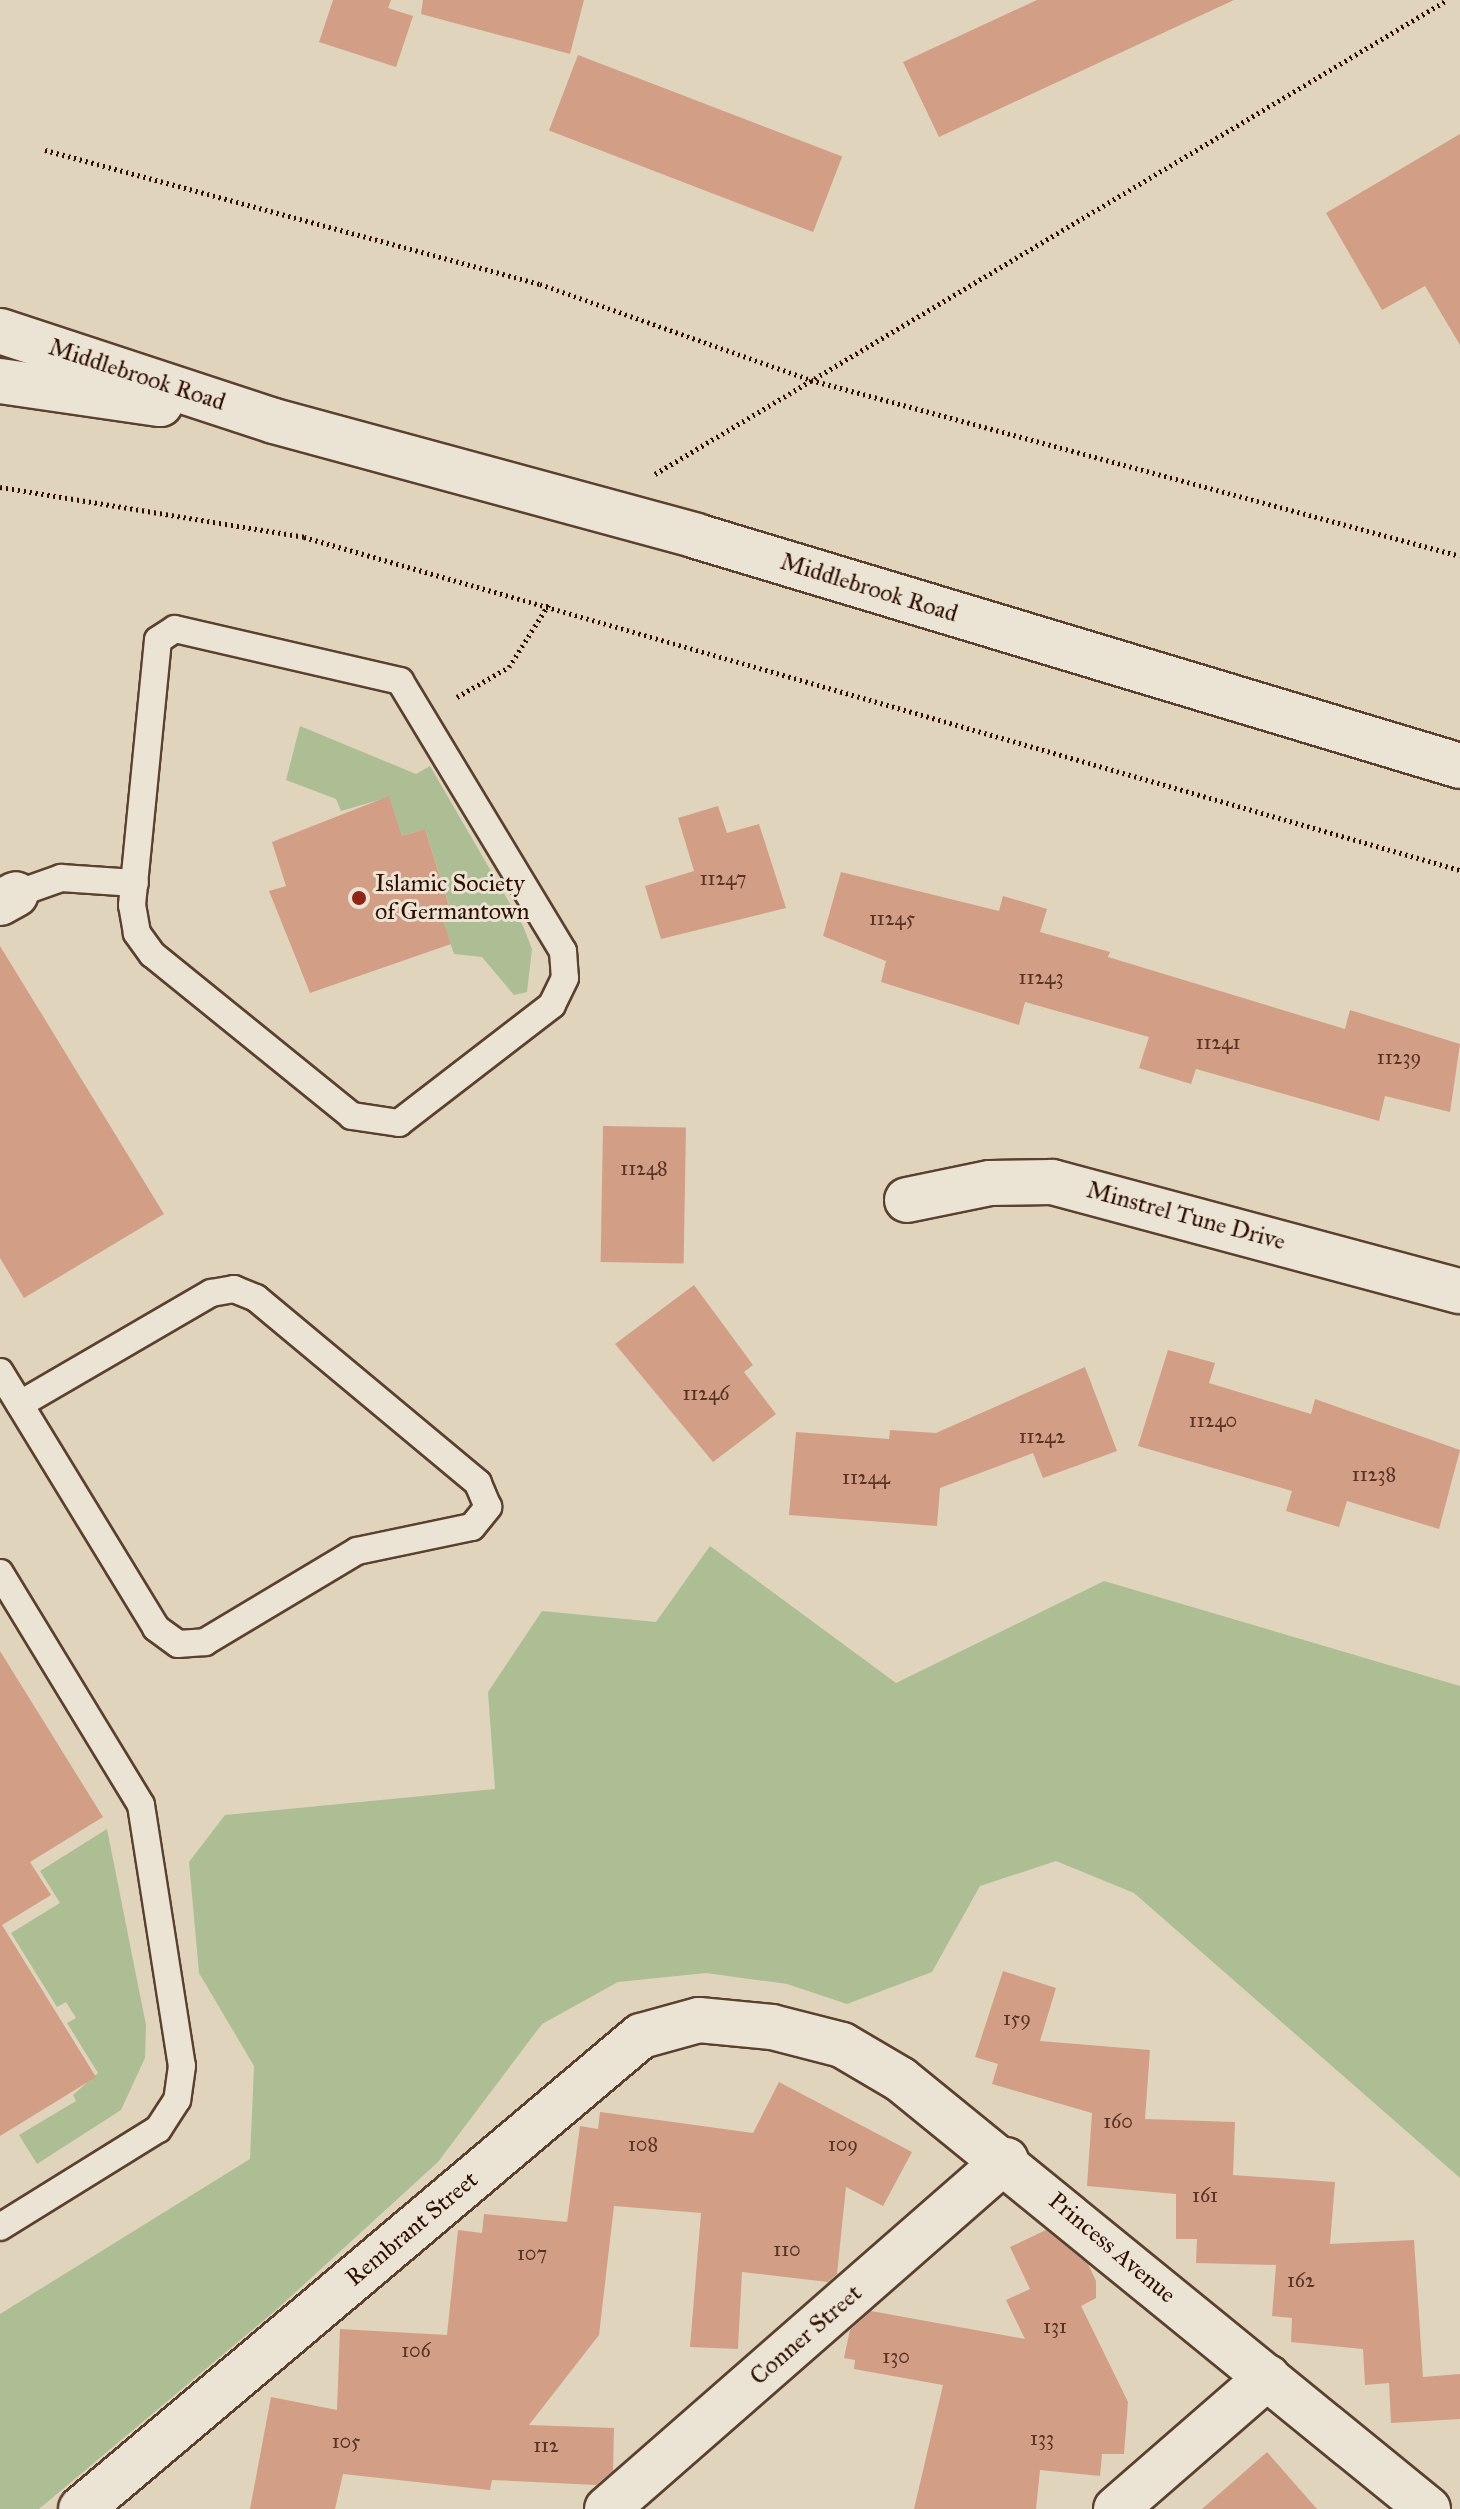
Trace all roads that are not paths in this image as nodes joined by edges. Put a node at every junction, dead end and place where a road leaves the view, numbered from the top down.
1 (0, 331) edge
2 (0, 381) edge
3 (274, 421) junction
4 (1460, 766) edge
5 (135, 883) junction
6 (8, 898) edge
7 (907, 1200) dead end
8 (1460, 1291) edge
9 (0, 1372) edge
10 (20, 1404) junction
11 (0, 1573) edge
12 (772, 2027) joint
13 (1006, 2160) junction
14 (0, 2227) edge
15 (1268, 2377) junction
16 (81, 2509) edge
17 (607, 2509) edge
18 (1116, 2509) edge
19 (1428, 2509) edge

1 - 3 street, Middlebrook Road
2 - 3 street, Middlebrook Road
3 - 4 street, Middlebrook Road
5 - 5 lane
5 - 6 lane
7 - 8 street, Minstrel Tune Drive
9 - 10 lane
10 - 10 lane
11 - 14 lane
12 - 13 street, Princess Avenue
12 - 16 street, Rembrant Street
13 - 15 street, Princess Avenue
13 - 17 street, Conner Street
15 - 18 street
15 - 19 street, Princess Avenue

